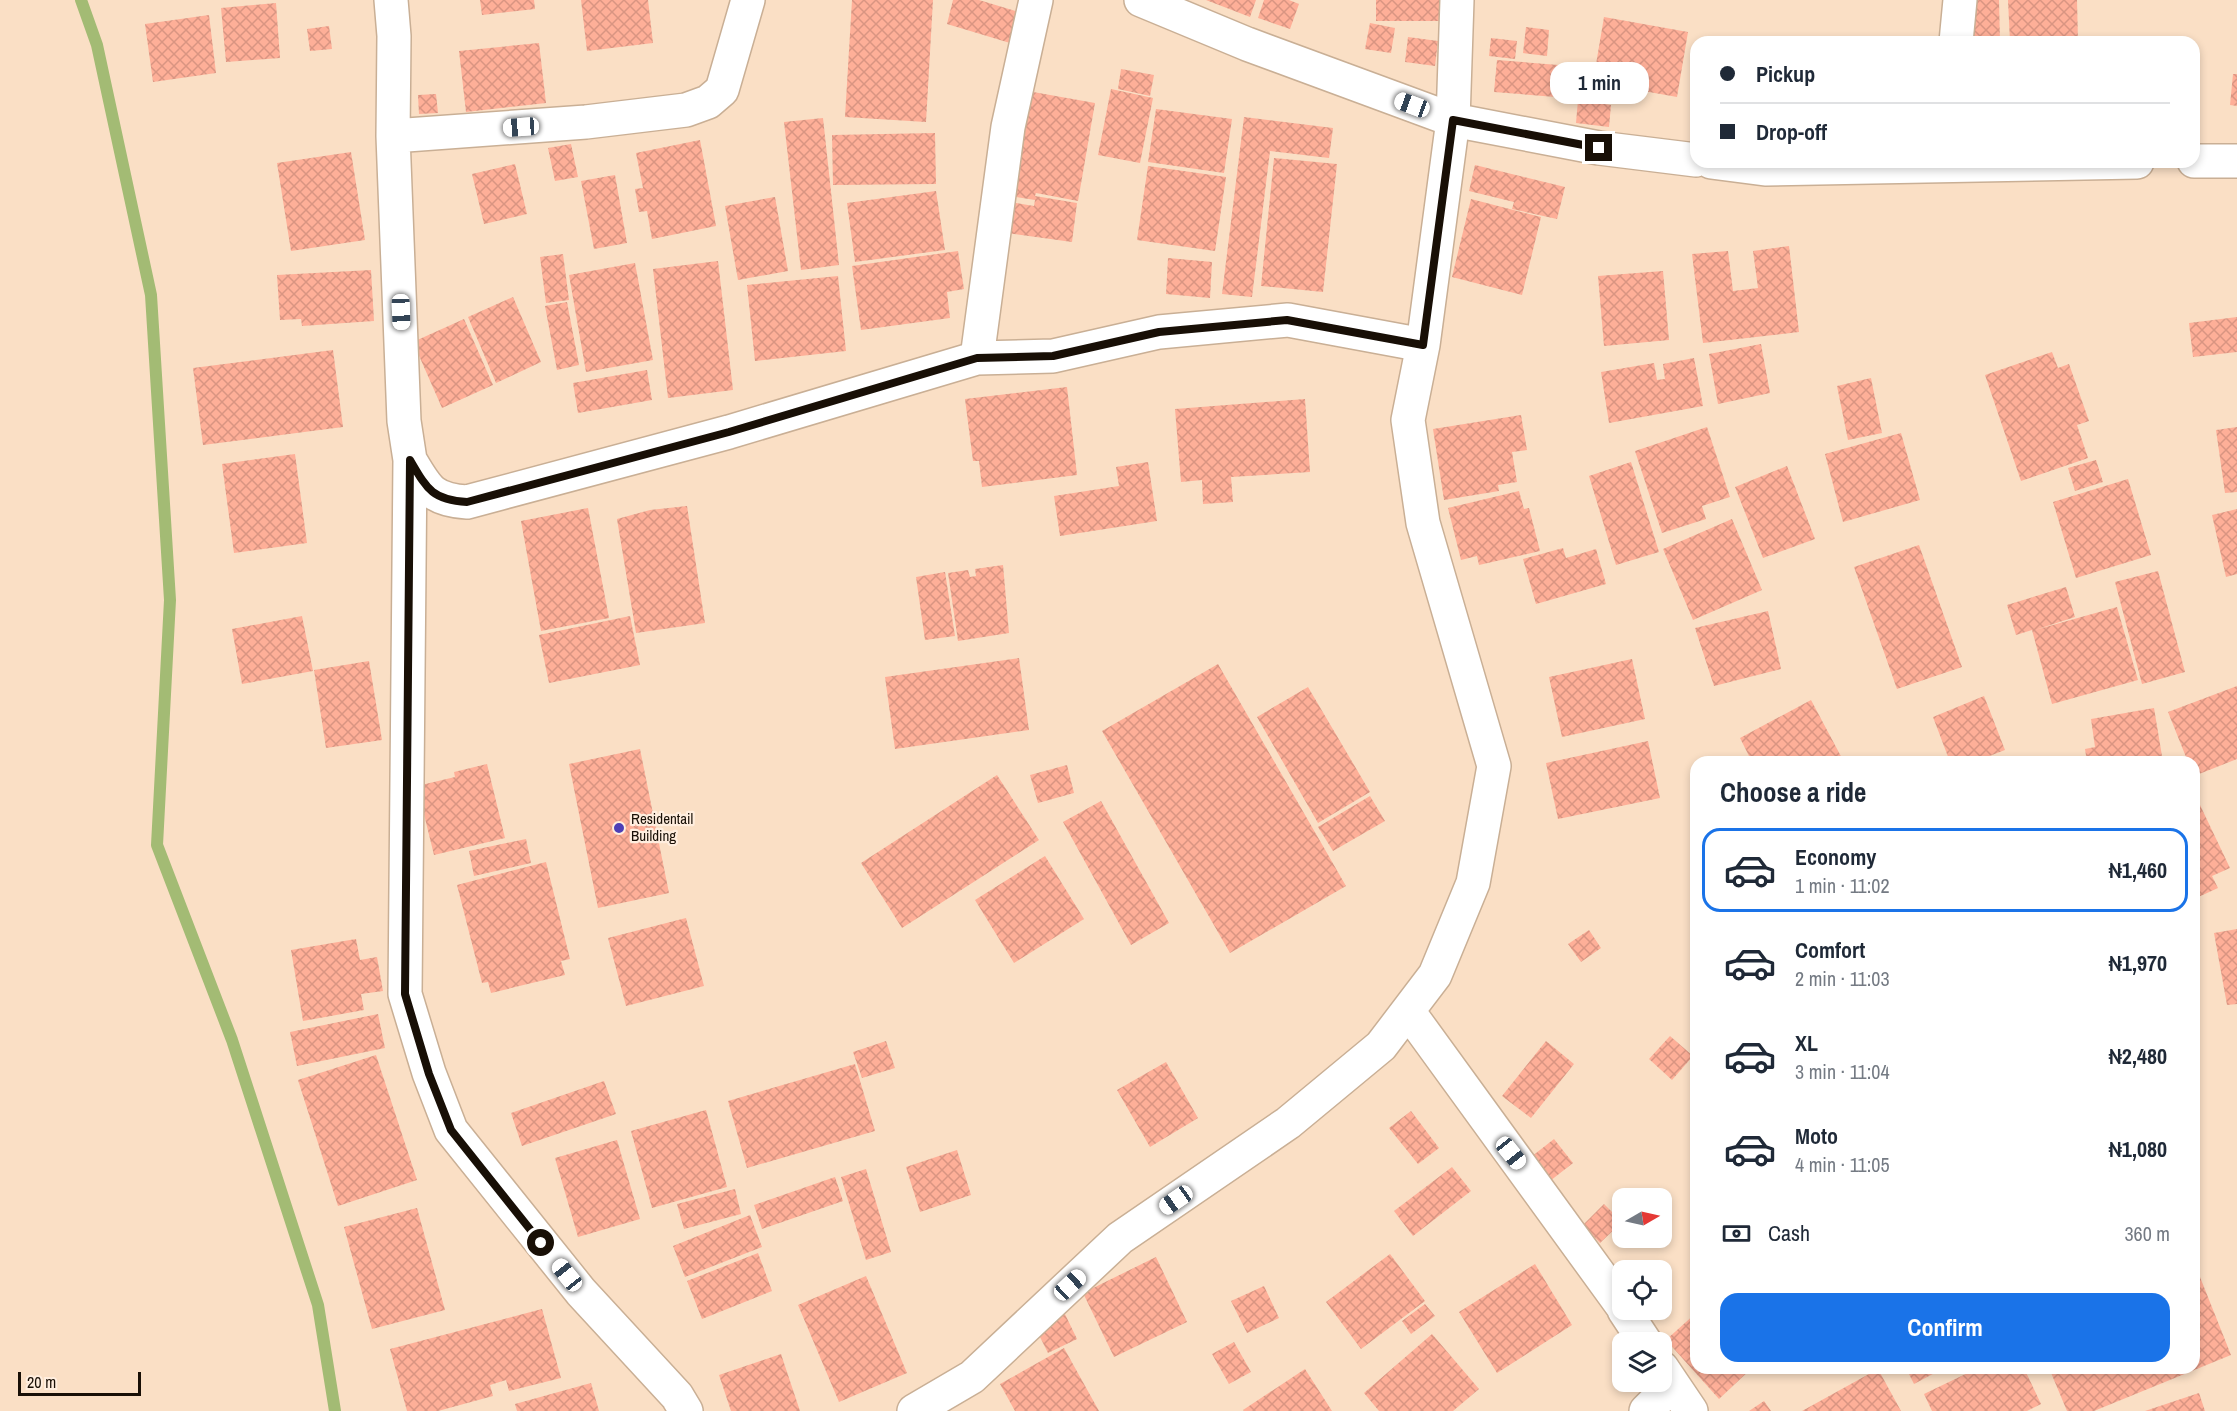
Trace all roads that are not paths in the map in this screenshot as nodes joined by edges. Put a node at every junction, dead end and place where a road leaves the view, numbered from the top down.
1 (391, 0) edge
2 (748, 0) edge
3 (1036, 0) edge
4 (1141, 0) edge
5 (1457, 0) edge
6 (1960, 0) edge
7 (1957, 36) edge
8 (1453, 120) junction
9 (393, 136) junction
10 (1690, 159) edge
11 (2200, 161) edge
12 (2237, 161) edge
13 (1757, 168) edge
14 (1801, 168) edge
15 (1423, 345) junction
16 (977, 358) junction
17 (410, 460) junction
18 (1408, 1011) junction
19 (1612, 1292) edge
20 (1672, 1383) edge
21 (1657, 1392) edge
22 (686, 1411) edge
23 (914, 1411) edge
24 (1646, 1411) edge
25 (1691, 1411) edge

1 - 9 street
2 - 9 street
3 - 16 street
4 - 8 street
5 - 8 street
6 - 7 street
8 - 10 street
8 - 15 street
9 - 17 street
11 - 12 street
13 - 14 street
15 - 16 street
15 - 18 street
16 - 17 street
17 - 22 street
18 - 19 street
18 - 23 street
20 - 25 street
21 - 24 street

